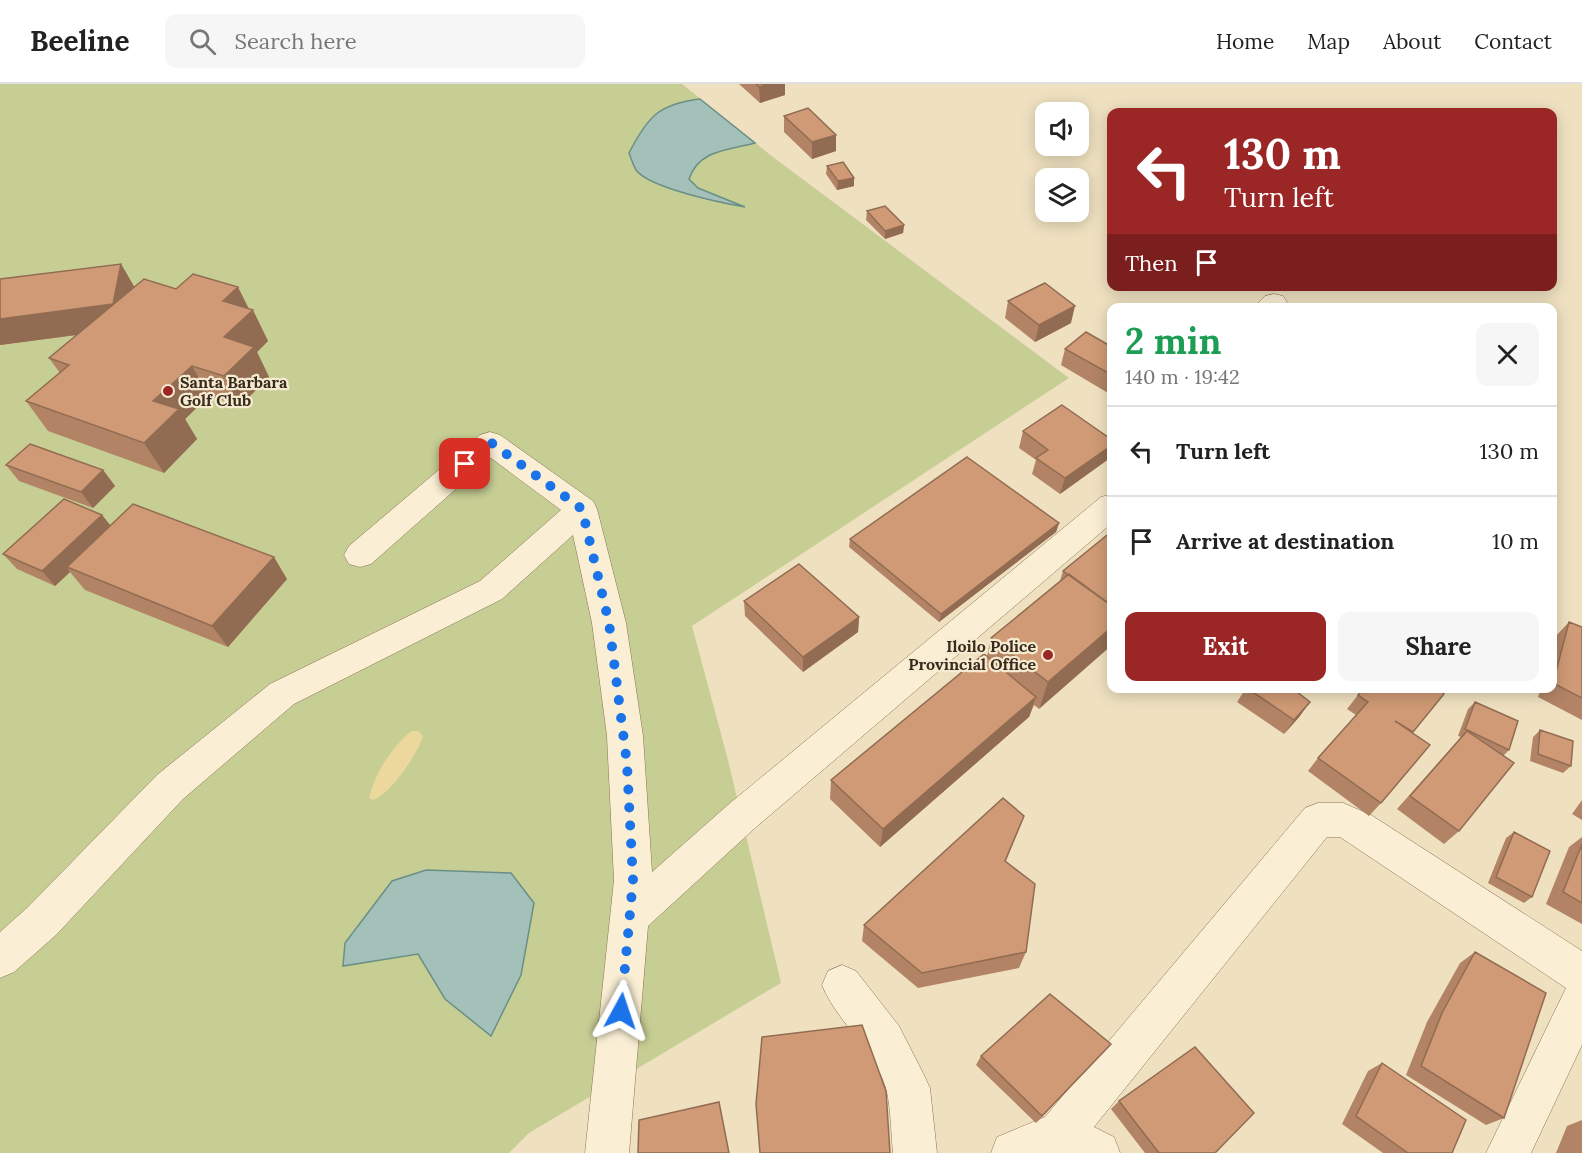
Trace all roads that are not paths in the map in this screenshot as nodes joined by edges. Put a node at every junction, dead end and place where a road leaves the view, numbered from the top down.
1 (582, 509) junction
2 (1107, 509) edge
3 (360, 555) dead end
4 (630, 917) junction
5 (0, 958) edge
6 (1582, 975) edge
7 (842, 985) dead end
8 (1582, 1000) edge
9 (1080, 1143) edge
10 (608, 1153) edge
11 (915, 1153) edge
12 (1013, 1153) edge
13 (1508, 1153) edge

1 - 3 street
1 - 4 street
1 - 5 street
2 - 4 street
4 - 10 street
6 - 9 street
7 - 11 street
8 - 13 street
9 - 12 street

